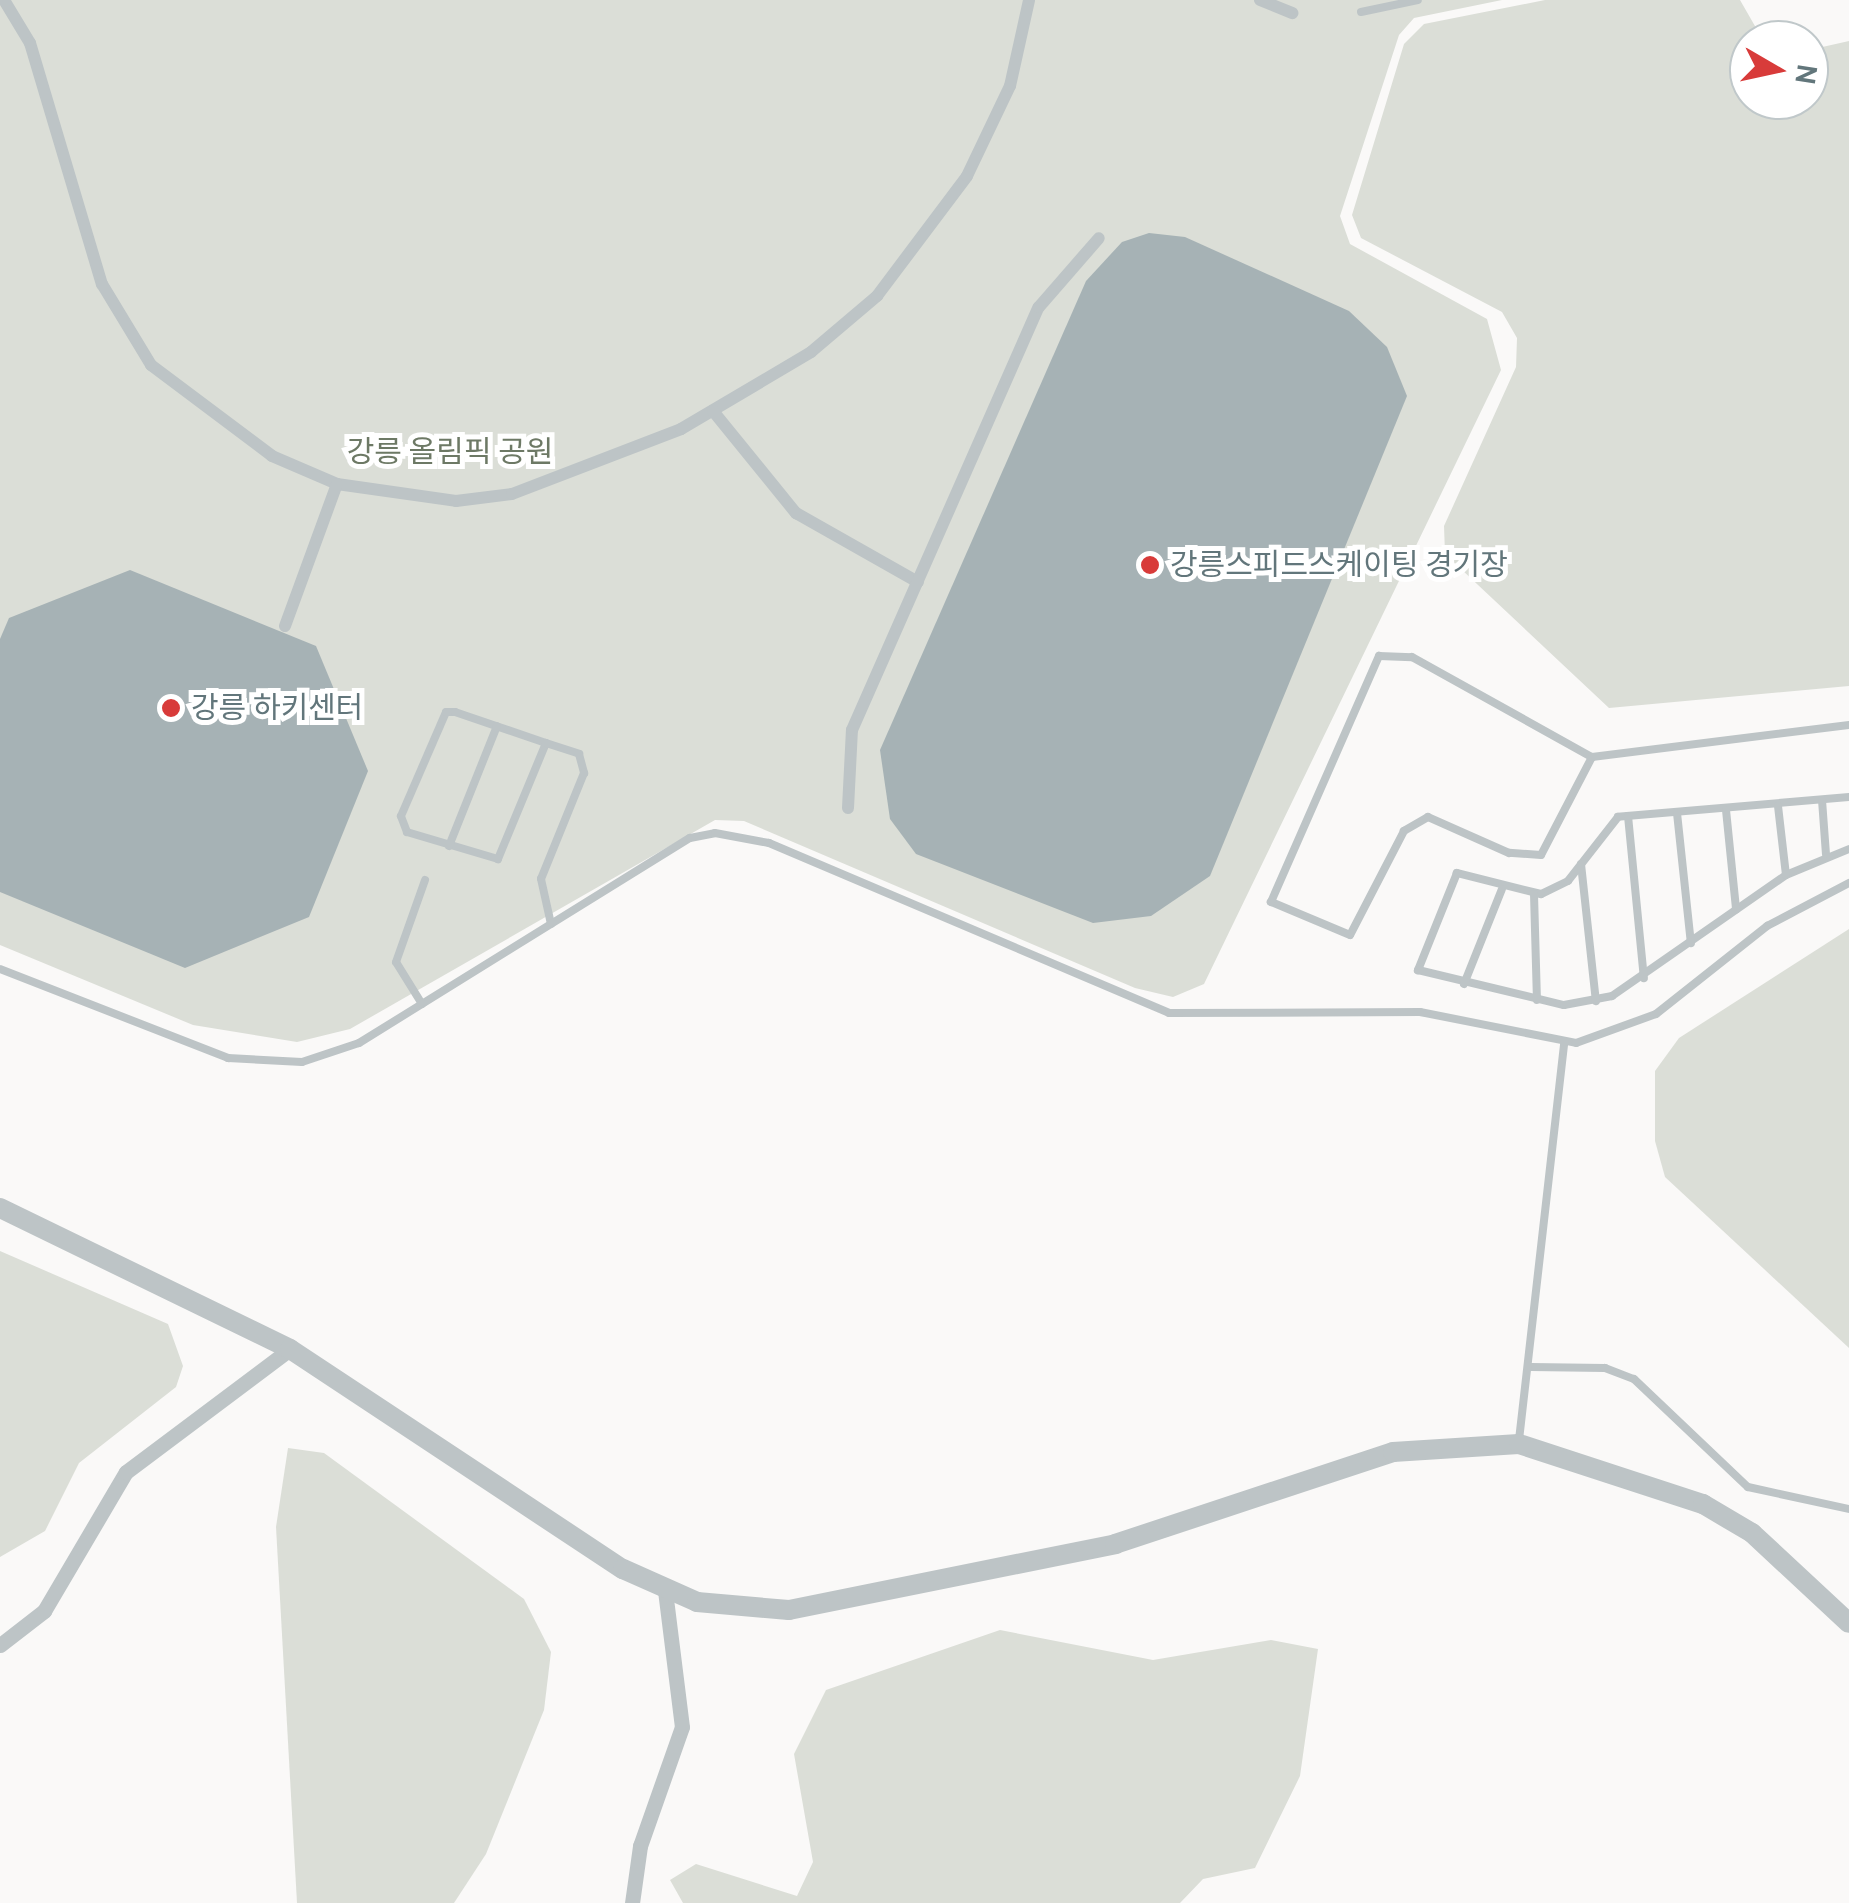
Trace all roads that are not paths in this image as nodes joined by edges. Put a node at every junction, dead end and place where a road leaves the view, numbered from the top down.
1 (4, 0) edge
2 (1029, 0) edge
3 (1260, 0) edge
4 (1418, 0) edge
5 (1361, 12) dead end
6 (1293, 13) dead end
7 (1099, 238) dead end
8 (713, 411) junction
9 (337, 484) junction
10 (918, 582) junction
11 (286, 626) dead end
12 (1849, 725) edge
13 (497, 726) junction
14 (546, 743) junction
15 (1592, 757) junction
16 (1849, 797) edge
17 (1822, 800) junction
18 (1778, 806) junction
19 (848, 808) dead end
20 (1726, 810) junction
21 (1677, 813) junction
22 (1628, 816) junction
23 (449, 846) junction
24 (1849, 849) edge
25 (1826, 854) junction
26 (1581, 864) junction
27 (1786, 876) junction
28 (425, 880) dead end
29 (1849, 883) edge
30 (1502, 890) junction
31 (1534, 894) junction
32 (1736, 910) junction
33 (551, 924) junction
34 (1692, 943) junction
35 (0, 969) edge
36 (1644, 978) junction
37 (1464, 984) junction
38 (1538, 1000) junction
39 (1596, 1001) junction
40 (422, 1004) junction
41 (1564, 1042) junction
42 (0, 1208) edge
43 (290, 1349) junction
44 (1531, 1367) junction
45 (1519, 1444) junction
46 (1849, 1508) edge
47 (665, 1590) junction
48 (1849, 1623) edge
49 (0, 1645) edge
50 (632, 1903) edge

1 - 9 street
2 - 8 street
3 - 6 street
4 - 5 lane
7 - 10 street
8 - 9 street
8 - 10 street
9 - 11 street
10 - 19 street
12 - 15 lane
13 - 14 lane
13 - 23 lane
13 - 23 lane
14 - 23 lane
14 - 33 lane
15 - 15 lane
16 - 17 lane
17 - 18 lane
17 - 25 lane
18 - 20 lane
18 - 27 lane
20 - 21 lane
20 - 32 lane
21 - 22 lane
21 - 34 lane
22 - 26 lane
22 - 36 lane
24 - 25 lane
25 - 27 lane
26 - 31 lane
26 - 39 lane
27 - 32 lane
28 - 40 lane
29 - 41 lane
30 - 31 lane
30 - 37 lane
30 - 37 lane
31 - 38 lane
32 - 34 lane
33 - 40 lane
33 - 41 lane
34 - 36 lane
35 - 40 lane
36 - 39 lane
37 - 38 lane
38 - 39 lane
41 - 44 lane
42 - 43 street
43 - 47 street
43 - 49 street
44 - 45 lane
44 - 46 lane
45 - 47 street
45 - 48 street
47 - 50 street

